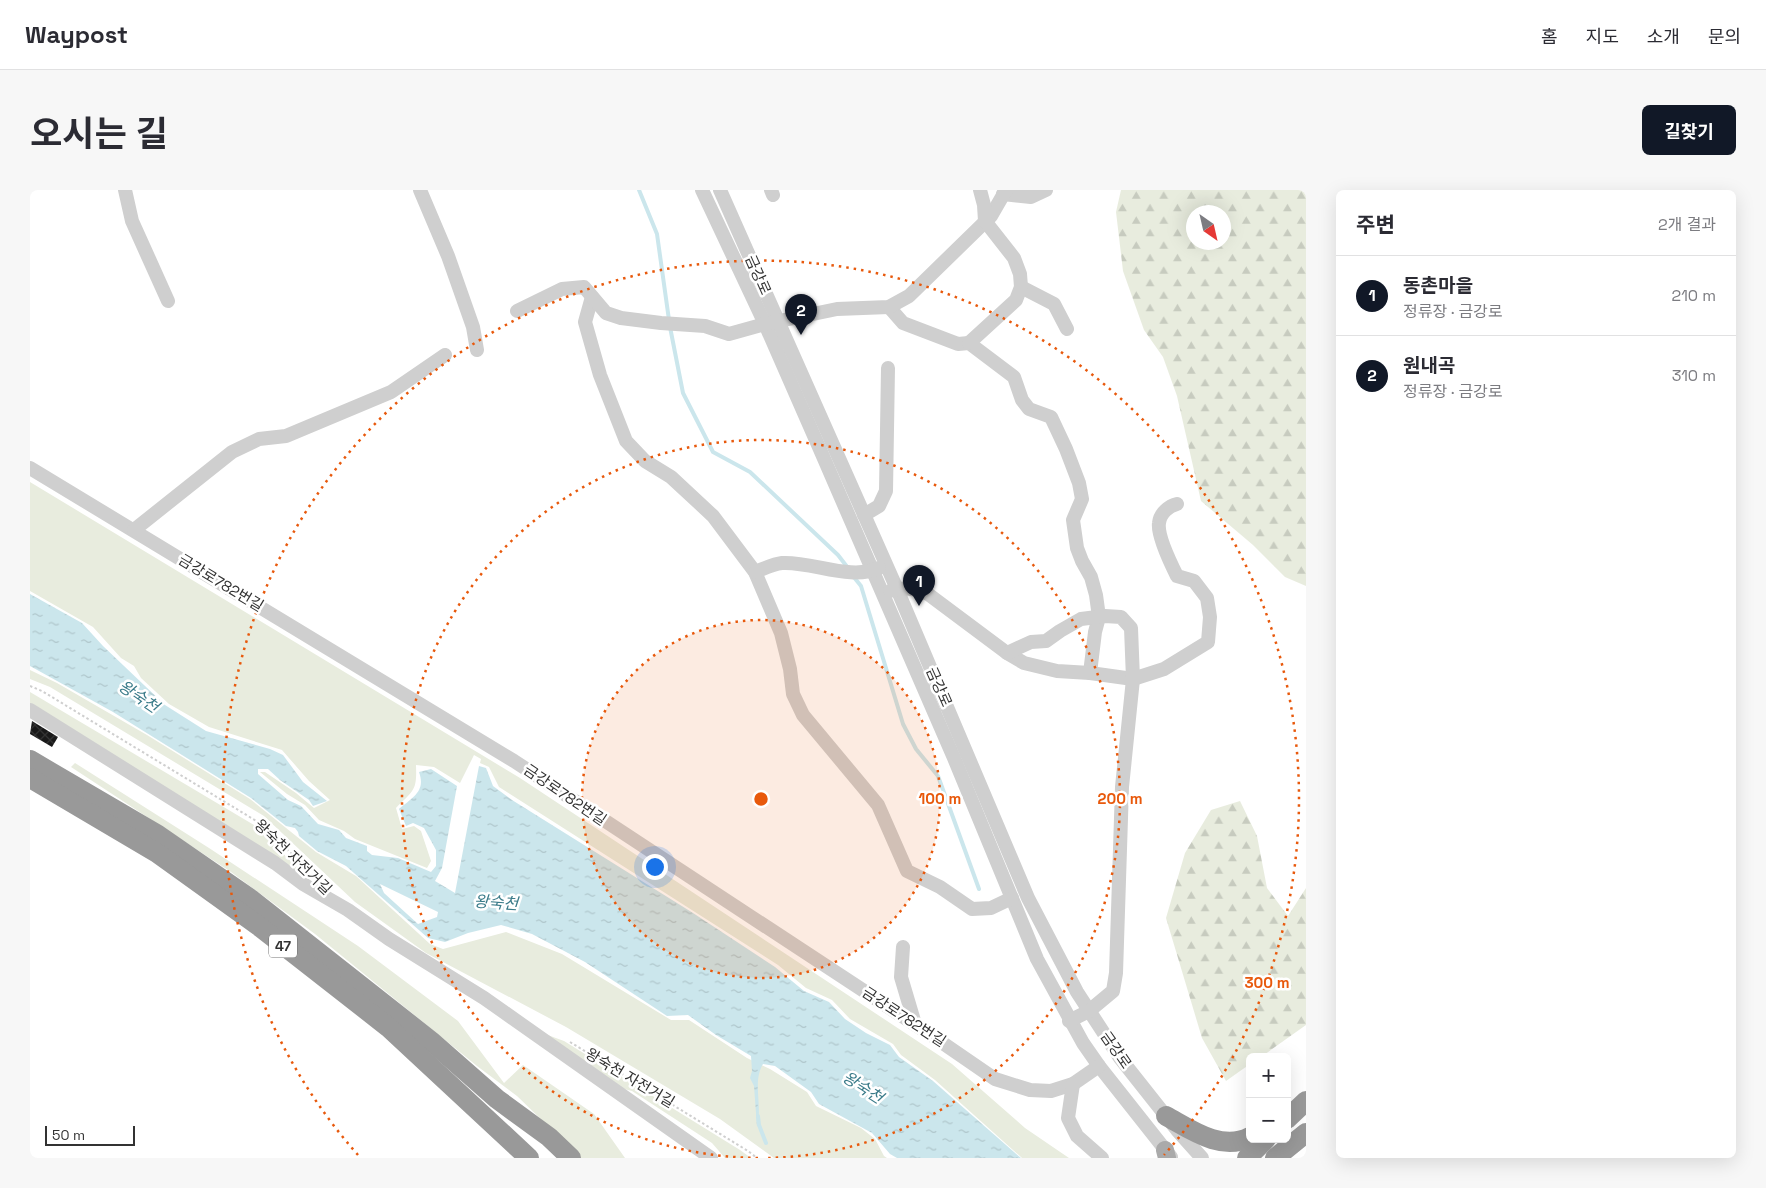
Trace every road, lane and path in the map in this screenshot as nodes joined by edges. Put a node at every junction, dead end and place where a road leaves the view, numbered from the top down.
1 (125, 190) edge
2 (420, 190) edge
3 (702, 190) edge
4 (720, 190) edge
5 (980, 190) edge
6 (1046, 190) edge
7 (1005, 192) edge
8 (985, 222) junction
9 (1021, 287) junction
10 (592, 297) junction
11 (168, 301) dead end
12 (888, 307) junction
13 (517, 311) dead end
14 (779, 321) junction
15 (765, 324) junction
16 (1067, 329) dead end
17 (969, 343) junction
18 (477, 350) dead end
19 (445, 354) dead end
20 (888, 368) dead end
21 (30, 468) edge
22 (1177, 504) dead end
23 (864, 515) junction
24 (134, 530) junction
25 (886, 565) junction
26 (866, 571) junction
27 (756, 572) junction
28 (897, 589) junction
29 (882, 594) junction
30 (1099, 617) junction
31 (1007, 653) junction
32 (1090, 672) junction
33 (1133, 679) junction
34 (30, 686) edge
35 (30, 710) edge
36 (30, 760) edge
37 (30, 778) edge
38 (315, 876) dead end
39 (1012, 898) junction
40 (903, 947) dead end
41 (1089, 1011) junction
42 (1069, 1021) junction
43 (915, 1024) junction
44 (565, 1039) dead end
45 (1099, 1066) junction
46 (1073, 1084) junction
47 (497, 1099) junction
48 (1166, 1116) junction
49 (1306, 1132) edge
50 (1246, 1138) edge
51 (1306, 1138) edge
52 (1262, 1143) edge
53 (523, 1153) edge
54 (1168, 1155) edge
55 (554, 1158) edge
56 (571, 1158) edge
57 (711, 1158) edge
58 (757, 1158) edge
59 (1102, 1158) edge
60 (1202, 1158) edge
61 (1247, 1158) edge
62 (1275, 1158) edge
63 (1292, 1158) edge

1 - 11 street
2 - 18 street
3 - 15 street, 금강로
4 - 14 street, 금강로
5 - 8 street
6 - 7 street
7 - 8 street
8 - 9 street
8 - 12 street
9 - 16 street
9 - 17 street
10 - 13 street
10 - 15 street
10 - 27 street
12 - 14 street
12 - 17 street
14 - 15 street
14 - 23 street, 금강로
15 - 26 street, 금강로
17 - 30 street
19 - 24 street
20 - 23 street
21 - 24 street, 금강로782번길
22 - 33 street
23 - 25 street, 금강로
24 - 43 street, 금강로782번길
25 - 26 street
25 - 28 street, 금강로
26 - 27 street
26 - 29 street, 금강로
27 - 39 street
28 - 29 street
28 - 31 street
28 - 41 street, 금강로
29 - 39 street, 금강로
30 - 31 street
30 - 32 street
30 - 33 street
31 - 32 street
32 - 33 street
33 - 41 street
34 - 38 path, 왕숙천 자전거길
35 - 57 street
36 - 47 highway, 47
37 - 53 highway, 47
39 - 42 street, 금강로
40 - 43 street
41 - 42 street
41 - 48 street, 금강로
42 - 45 street, 금강로
43 - 46 street, 금강로782번길
44 - 58 path, 왕숙천 자전거길
45 - 46 street, 금강로782번길
45 - 54 street, 금강로
46 - 59 street
47 - 55 highway, 47
47 - 56 highway
48 - 50 highway
48 - 60 street, 금강로
49 - 62 highway
51 - 63 highway
52 - 61 highway

